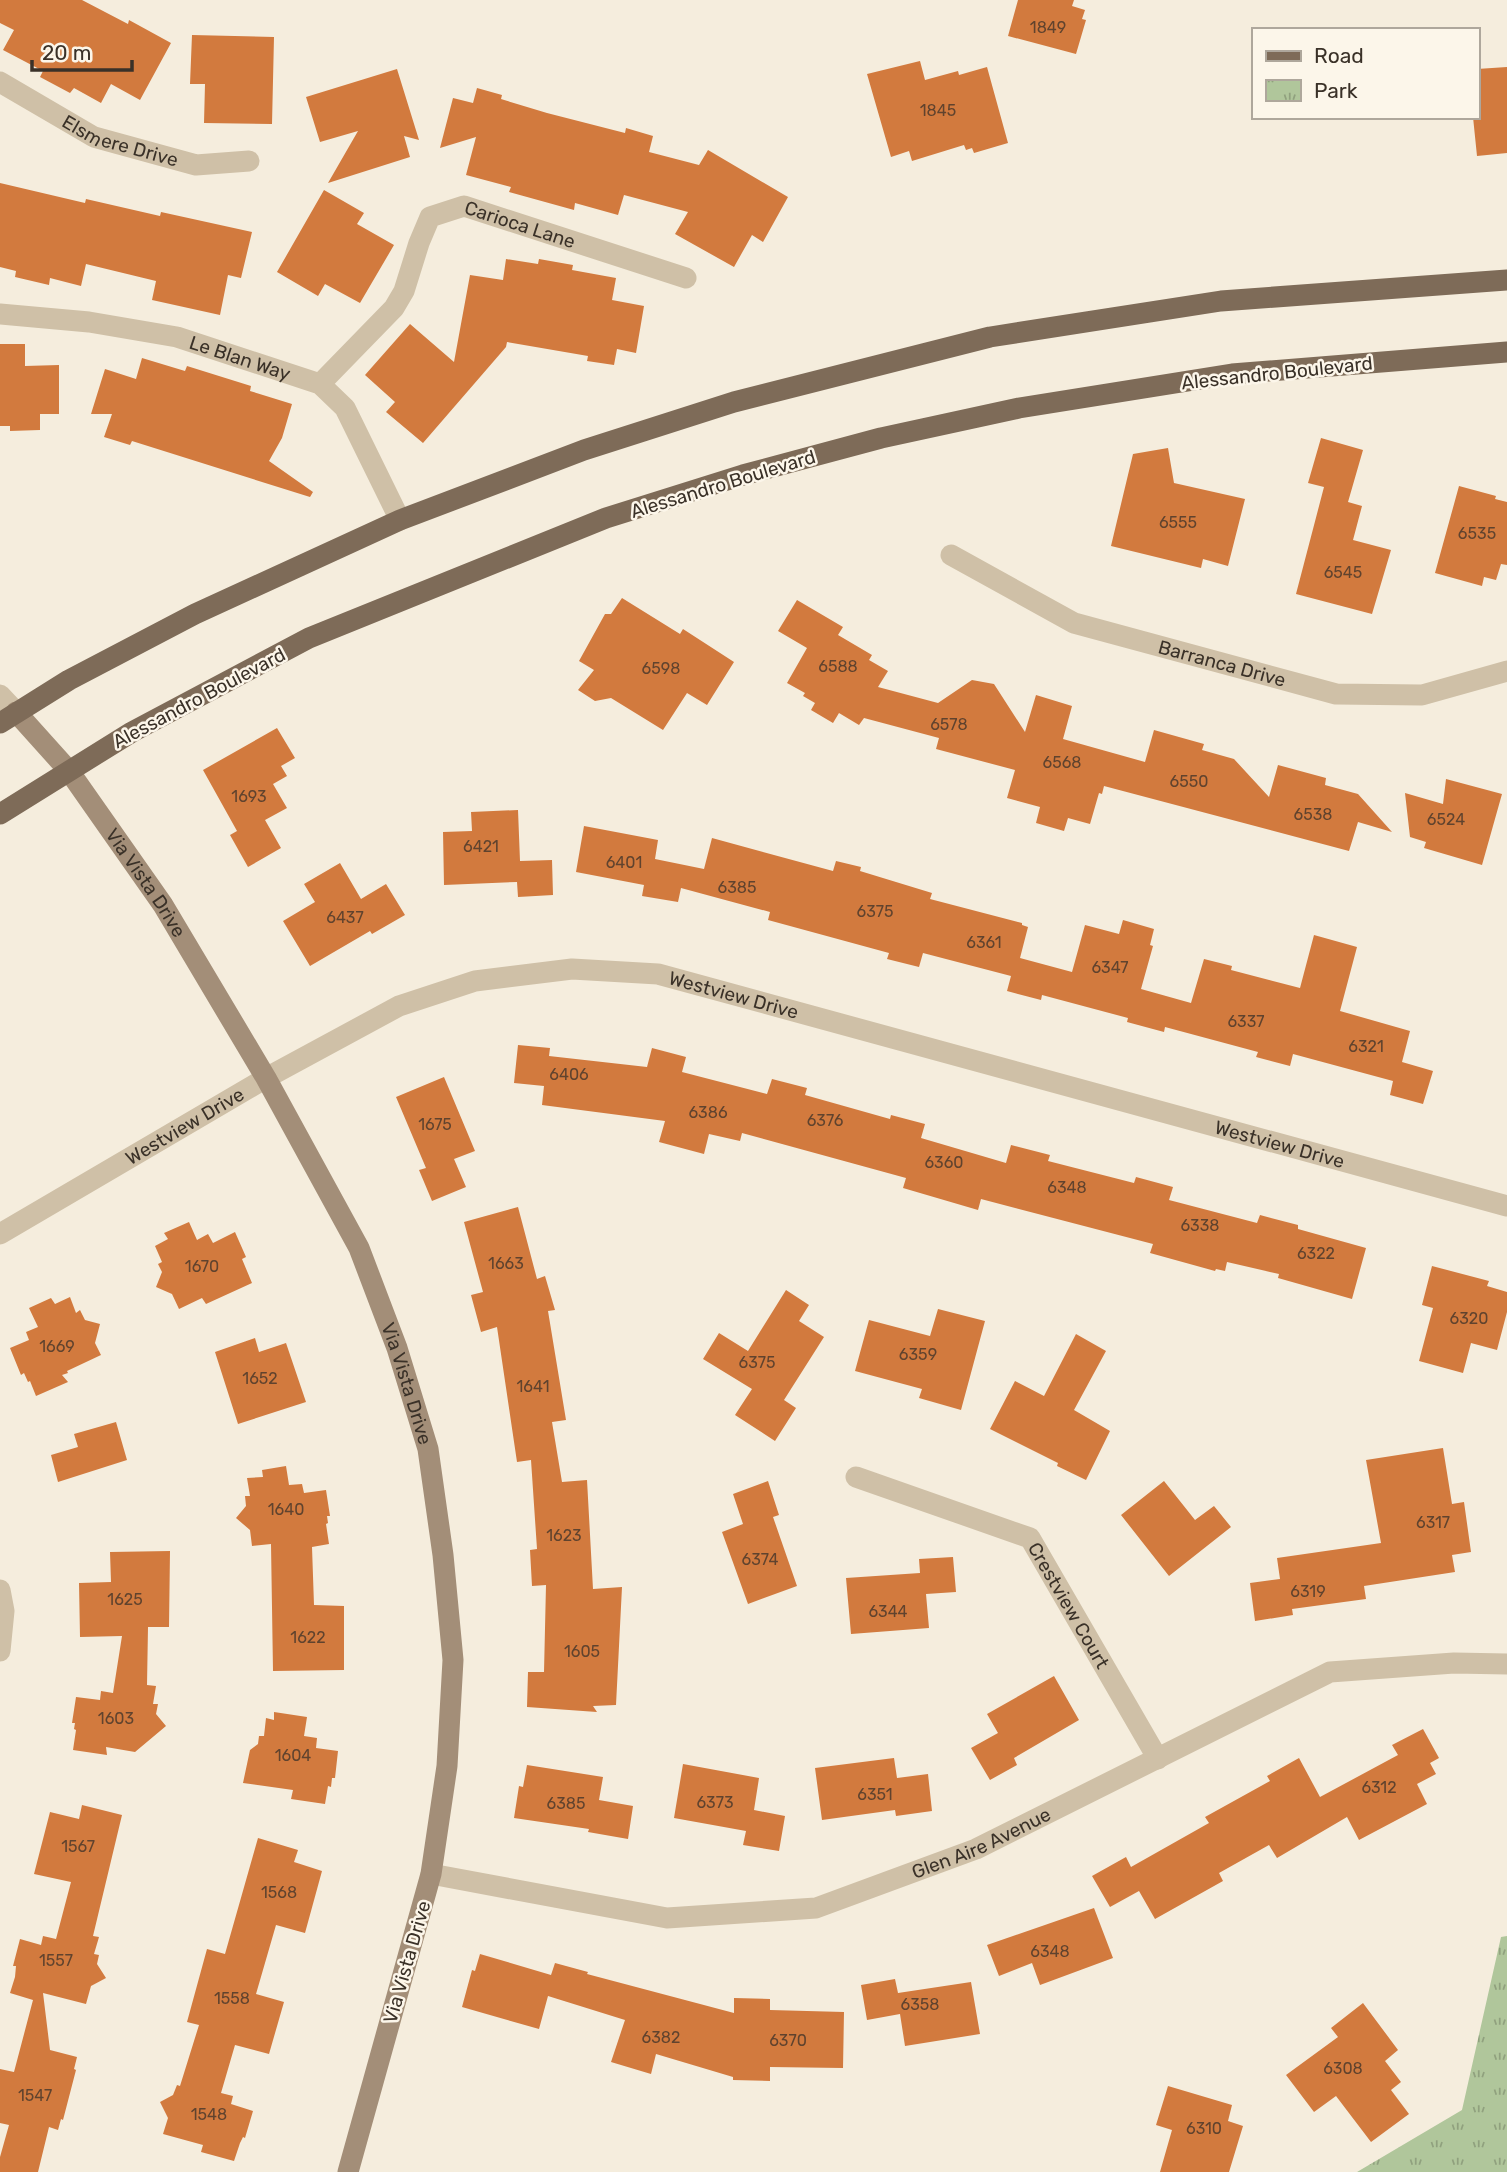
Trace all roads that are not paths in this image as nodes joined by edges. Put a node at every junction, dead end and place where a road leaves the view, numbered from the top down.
1 (0, 82) edge
2 (249, 161) dead end
3 (686, 278) dead end
4 (1507, 280) edge
5 (0, 314) edge
6 (1507, 352) edge
7 (320, 384) junction
8 (400, 520) junction
9 (951, 555) dead end
10 (1507, 671) edge
11 (0, 695) edge
12 (8, 717) edge
13 (69, 771) junction
14 (0, 814) edge
15 (266, 1078) junction
16 (1507, 1206) edge
17 (0, 1234) edge
18 (856, 1477) dead end
19 (0, 1590) edge
20 (0, 1651) edge
21 (1507, 1664) edge
22 (1158, 1759) junction
23 (431, 1874) junction
24 (348, 2172) edge

1 - 2 street, Elsmere Drive
3 - 7 street, Carioca Lane
4 - 8 main road
5 - 7 street, Le Blan Way
6 - 13 main road, Alessandro Boulevard
7 - 8 street, Le Blan Way
8 - 12 main road
9 - 10 street, Barranca Drive
11 - 12 street, Via Vista Drive
12 - 13 street, Via Vista Drive
13 - 14 main road, Alessandro Boulevard
13 - 15 street, Via Vista Drive
15 - 16 street, Westview Drive
15 - 17 street, Westview Drive
15 - 23 street, Via Vista Drive
18 - 22 street, Crestview Court
19 - 20 street
21 - 22 street, Glen Aire Avenue
22 - 23 street, Glen Aire Avenue
23 - 24 street, Via Vista Drive

